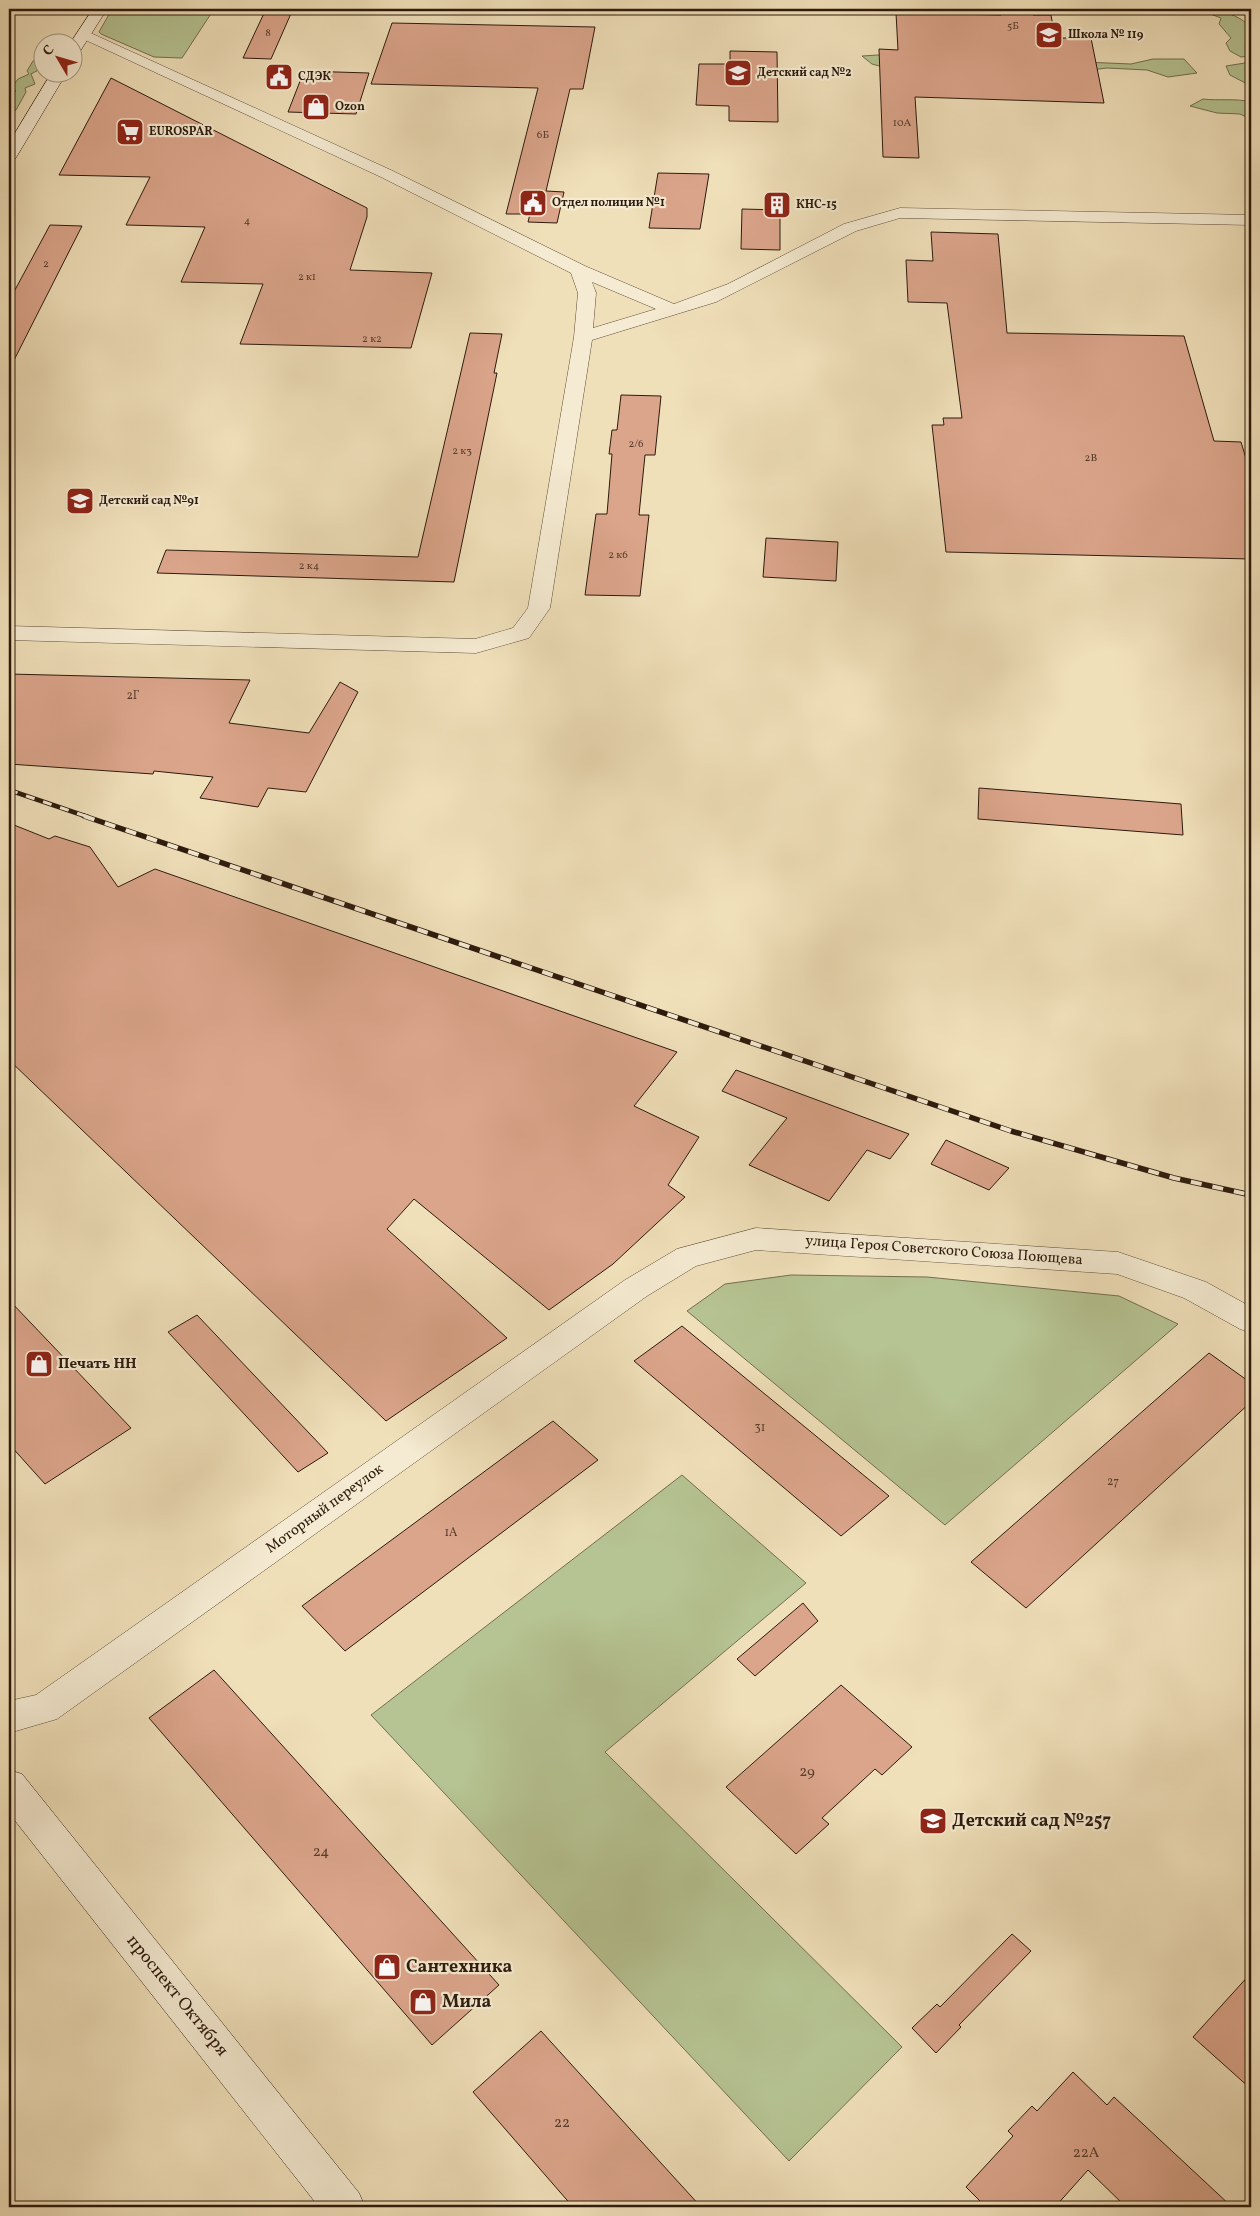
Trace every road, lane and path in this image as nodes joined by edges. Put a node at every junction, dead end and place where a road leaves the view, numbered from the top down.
1 (100, 9) edge
2 (84, 34) junction
3 (82, 37) edge
4 (54, 82) edge
5 (9, 156) edge
6 (1251, 220) edge
7 (579, 270) junction
8 (624, 288) junction
9 (586, 306) junction
10 (649, 308) junction
11 (628, 322) junction
12 (583, 337) junction
13 (9, 633) edge
14 (636, 1288) joint
15 (1251, 1321) edge
16 (9, 1717) edge
17 (9, 1786) edge
18 (345, 2207) edge

1 - 2 street
2 - 3 street
2 - 7 street
4 - 5 street
6 - 10 street
7 - 8 street
7 - 9 street
8 - 9 street
8 - 10 street
9 - 11 street
9 - 12 street
10 - 11 street
11 - 12 street
12 - 13 street
14 - 15 street, улица Героя Советского Союза Поющева
14 - 16 street, Моторный переулок
17 - 18 street, проспект Октября

